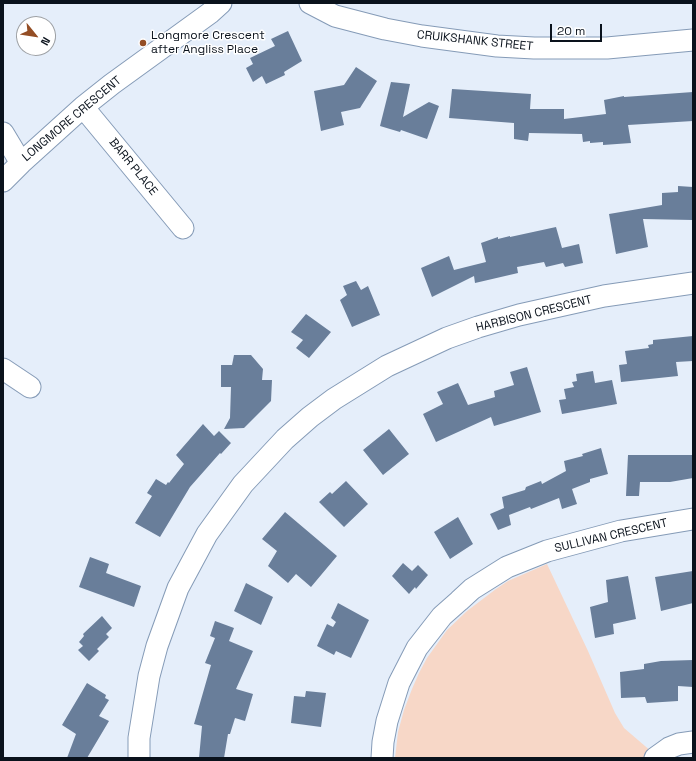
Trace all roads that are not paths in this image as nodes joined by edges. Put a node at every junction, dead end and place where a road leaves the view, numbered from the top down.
1 (221, 3) edge
2 (310, 3) edge
3 (693, 40) edge
4 (83, 107) junction
5 (3, 133) edge
6 (21, 163) junction
7 (3, 181) edge
8 (183, 228) dead end
9 (693, 283) edge
10 (3, 369) edge
11 (30, 387) dead end
12 (693, 519) edge
13 (693, 742) edge
14 (139, 758) edge
15 (382, 758) edge
16 (655, 758) edge

1 - 4 street, LONGMORE CRESCENT
2 - 3 street, CRUIKSHANK STREET
4 - 6 street, LONGMORE CRESCENT
4 - 8 street, BARR PLACE
5 - 6 street
6 - 7 street, LONGMORE CRESCENT
9 - 14 street, HARBISON CRESCENT
10 - 11 street
12 - 15 street, SULLIVAN CRESCENT
13 - 16 street

